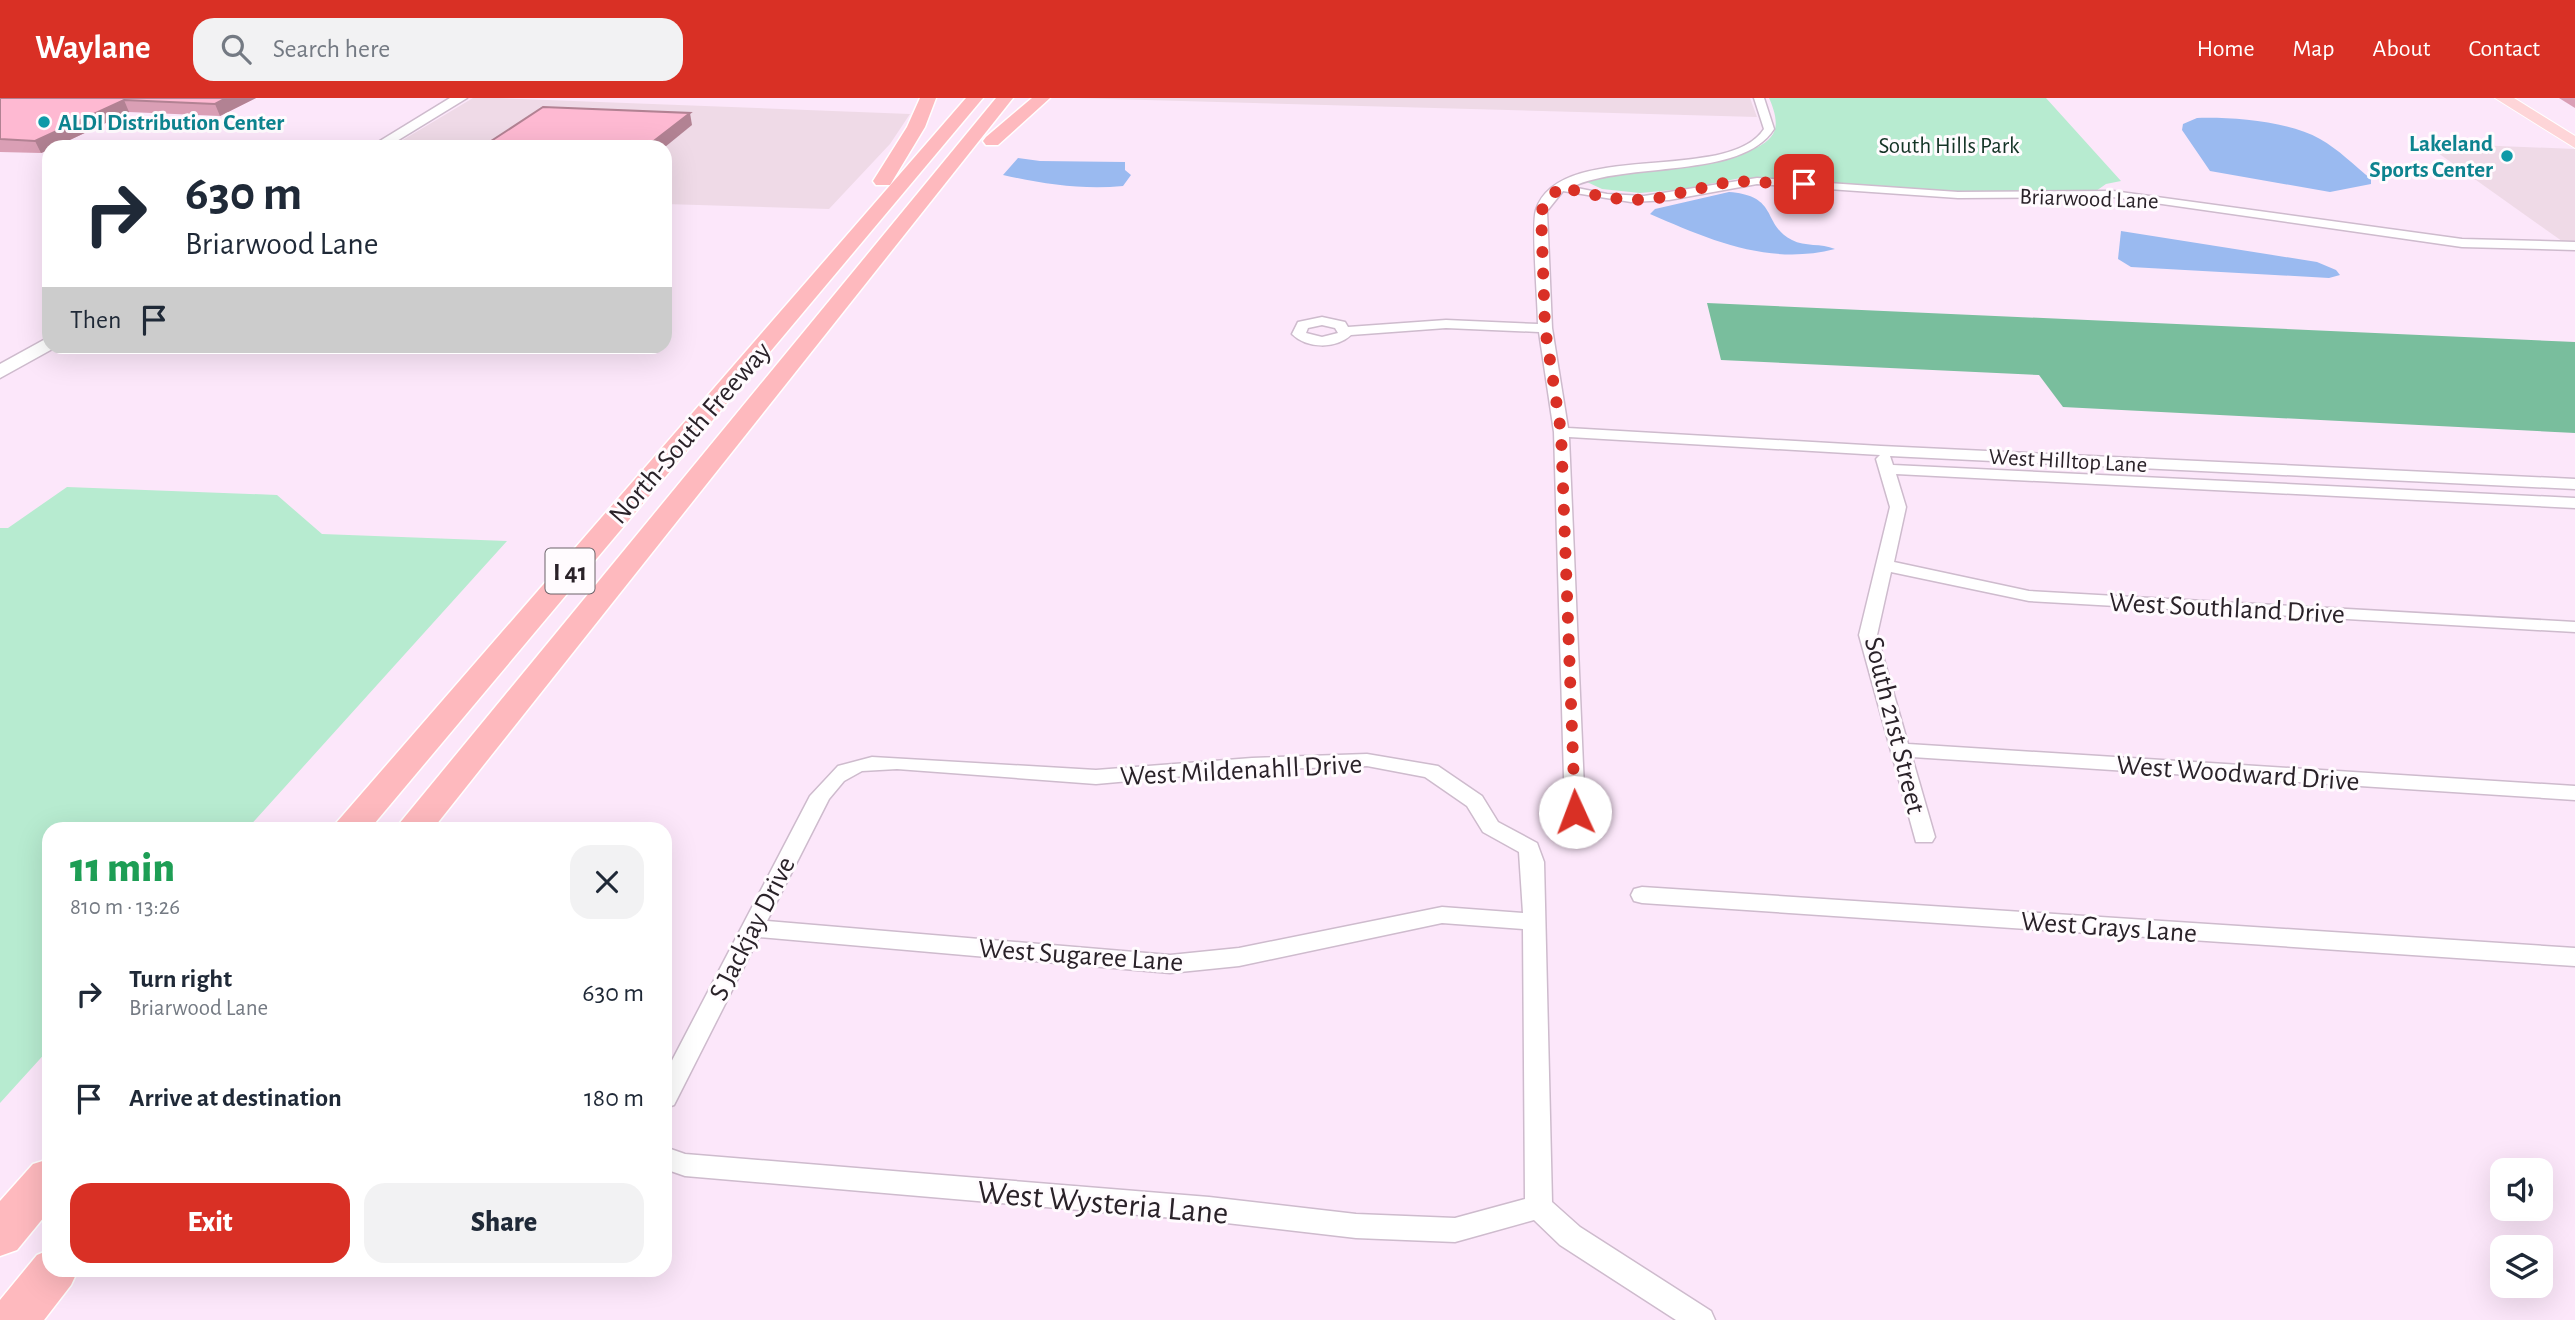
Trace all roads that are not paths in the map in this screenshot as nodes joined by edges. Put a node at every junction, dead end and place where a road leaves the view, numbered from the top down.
1 (460, 98) edge
2 (928, 98) edge
3 (940, 98) edge
4 (975, 98) edge
5 (1005, 98) edge
6 (1042, 98) edge
7 (1759, 98) edge
8 (2531, 98) edge
9 (2509, 102) edge
10 (2557, 114) junction
11 (2575, 125) edge
12 (916, 127) junction
13 (389, 140) edge
14 (2575, 144) edge
15 (1563, 185) junction
16 (896, 232) junction
17 (2575, 249) edge
18 (792, 312) junction
19 (1545, 328) junction
20 (1345, 331) dead end
21 (42, 347) edge
22 (3, 369) edge
23 (1561, 432) junction
24 (1881, 451) junction
25 (1888, 469) junction
26 (2575, 484) edge
27 (2575, 503) edge
28 (1882, 565) junction
29 (2575, 627) edge
30 (1901, 750) junction
31 (848, 766) joint
32 (2575, 793) edge
33 (1575, 812) dead end
34 (355, 822) edge
35 (418, 822) edge
36 (1924, 837) dead end
37 (1642, 895) dead end
38 (1533, 922) junction
39 (751, 928) junction
40 (2575, 957) edge
41 (672, 1084) edge
42 (672, 1160) edge
43 (42, 1186) edge
44 (1539, 1207) junction
45 (0, 1236) edge
46 (48, 1277) edge
47 (14, 1320) edge
48 (1701, 1320) edge

1 - 13 street
2 - 12 highway
3 - 12 highway
4 - 18 highway, North-South Freeway / I 41
5 - 16 highway, North-South Freeway / I 41
6 - 16 highway
7 - 15 street
8 - 10 main road
9 - 10 main road
9 - 14 main road
10 - 11 main road
12 - 18 highway
15 - 17 street, Briarwood Lane
15 - 19 street
16 - 35 highway, North-South Freeway / I 41
18 - 34 highway, North-South Freeway / I 41
19 - 20 street
19 - 23 street
21 - 22 street
23 - 24 street, West Hilltop Lane
23 - 33 street
24 - 25 street, South 21st Street
24 - 26 street, West Hilltop Lane
25 - 27 street, West Hilltop Lane
25 - 28 street, South 21st Street
28 - 29 street, West Southland Drive
28 - 30 street, South 21st Street
30 - 32 street, West Woodward Drive
30 - 36 street, South 21st Street
31 - 38 street, West Mildenahll Drive
31 - 39 street, S Jackjay Drive
37 - 40 street, West Grays Lane
38 - 39 street, West Sugaree Lane
38 - 44 street
39 - 41 street, S Jackjay Drive
42 - 44 street, West Wysteria Lane
43 - 45 highway
44 - 48 street
46 - 47 highway

